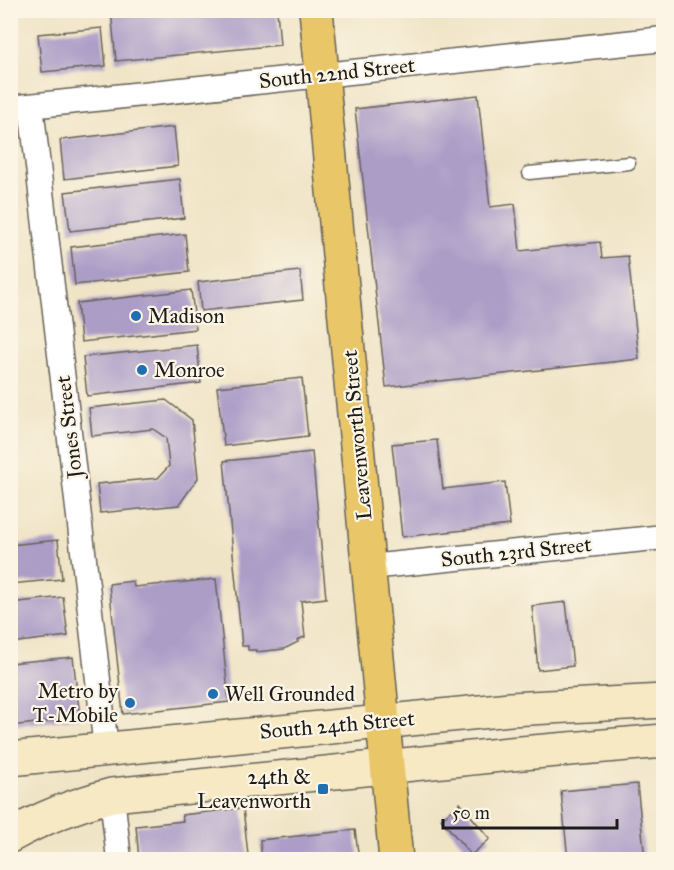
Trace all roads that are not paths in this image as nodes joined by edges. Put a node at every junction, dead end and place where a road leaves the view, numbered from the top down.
1 (316, 10) edge
2 (663, 39) edge
3 (322, 75) junction
4 (21, 107) edge
5 (628, 163) dead end
6 (529, 173) dead end
7 (663, 537) edge
8 (369, 567) junction
9 (663, 701) edge
10 (383, 721) junction
11 (663, 741) edge
12 (106, 748) junction
13 (10, 759) edge
14 (388, 767) junction
15 (112, 795) junction
16 (10, 836) edge
17 (119, 860) edge
18 (396, 860) edge

1 - 3 main road, Leavenworth Street
2 - 3 street, South 22nd Street
3 - 4 street, South 22nd Street
3 - 8 main road, Leavenworth Street
4 - 12 street, Jones Street
5 - 6 lane
7 - 8 street, South 23rd Street
8 - 10 main road, Leavenworth Street
9 - 10 main road, South 24th Street
10 - 12 main road, South 24th Street
10 - 14 main road, Leavenworth Street
11 - 14 main road
12 - 13 main road, South 24th Street
14 - 15 main road
14 - 18 main road, Leavenworth Street
15 - 16 main road
15 - 17 street

